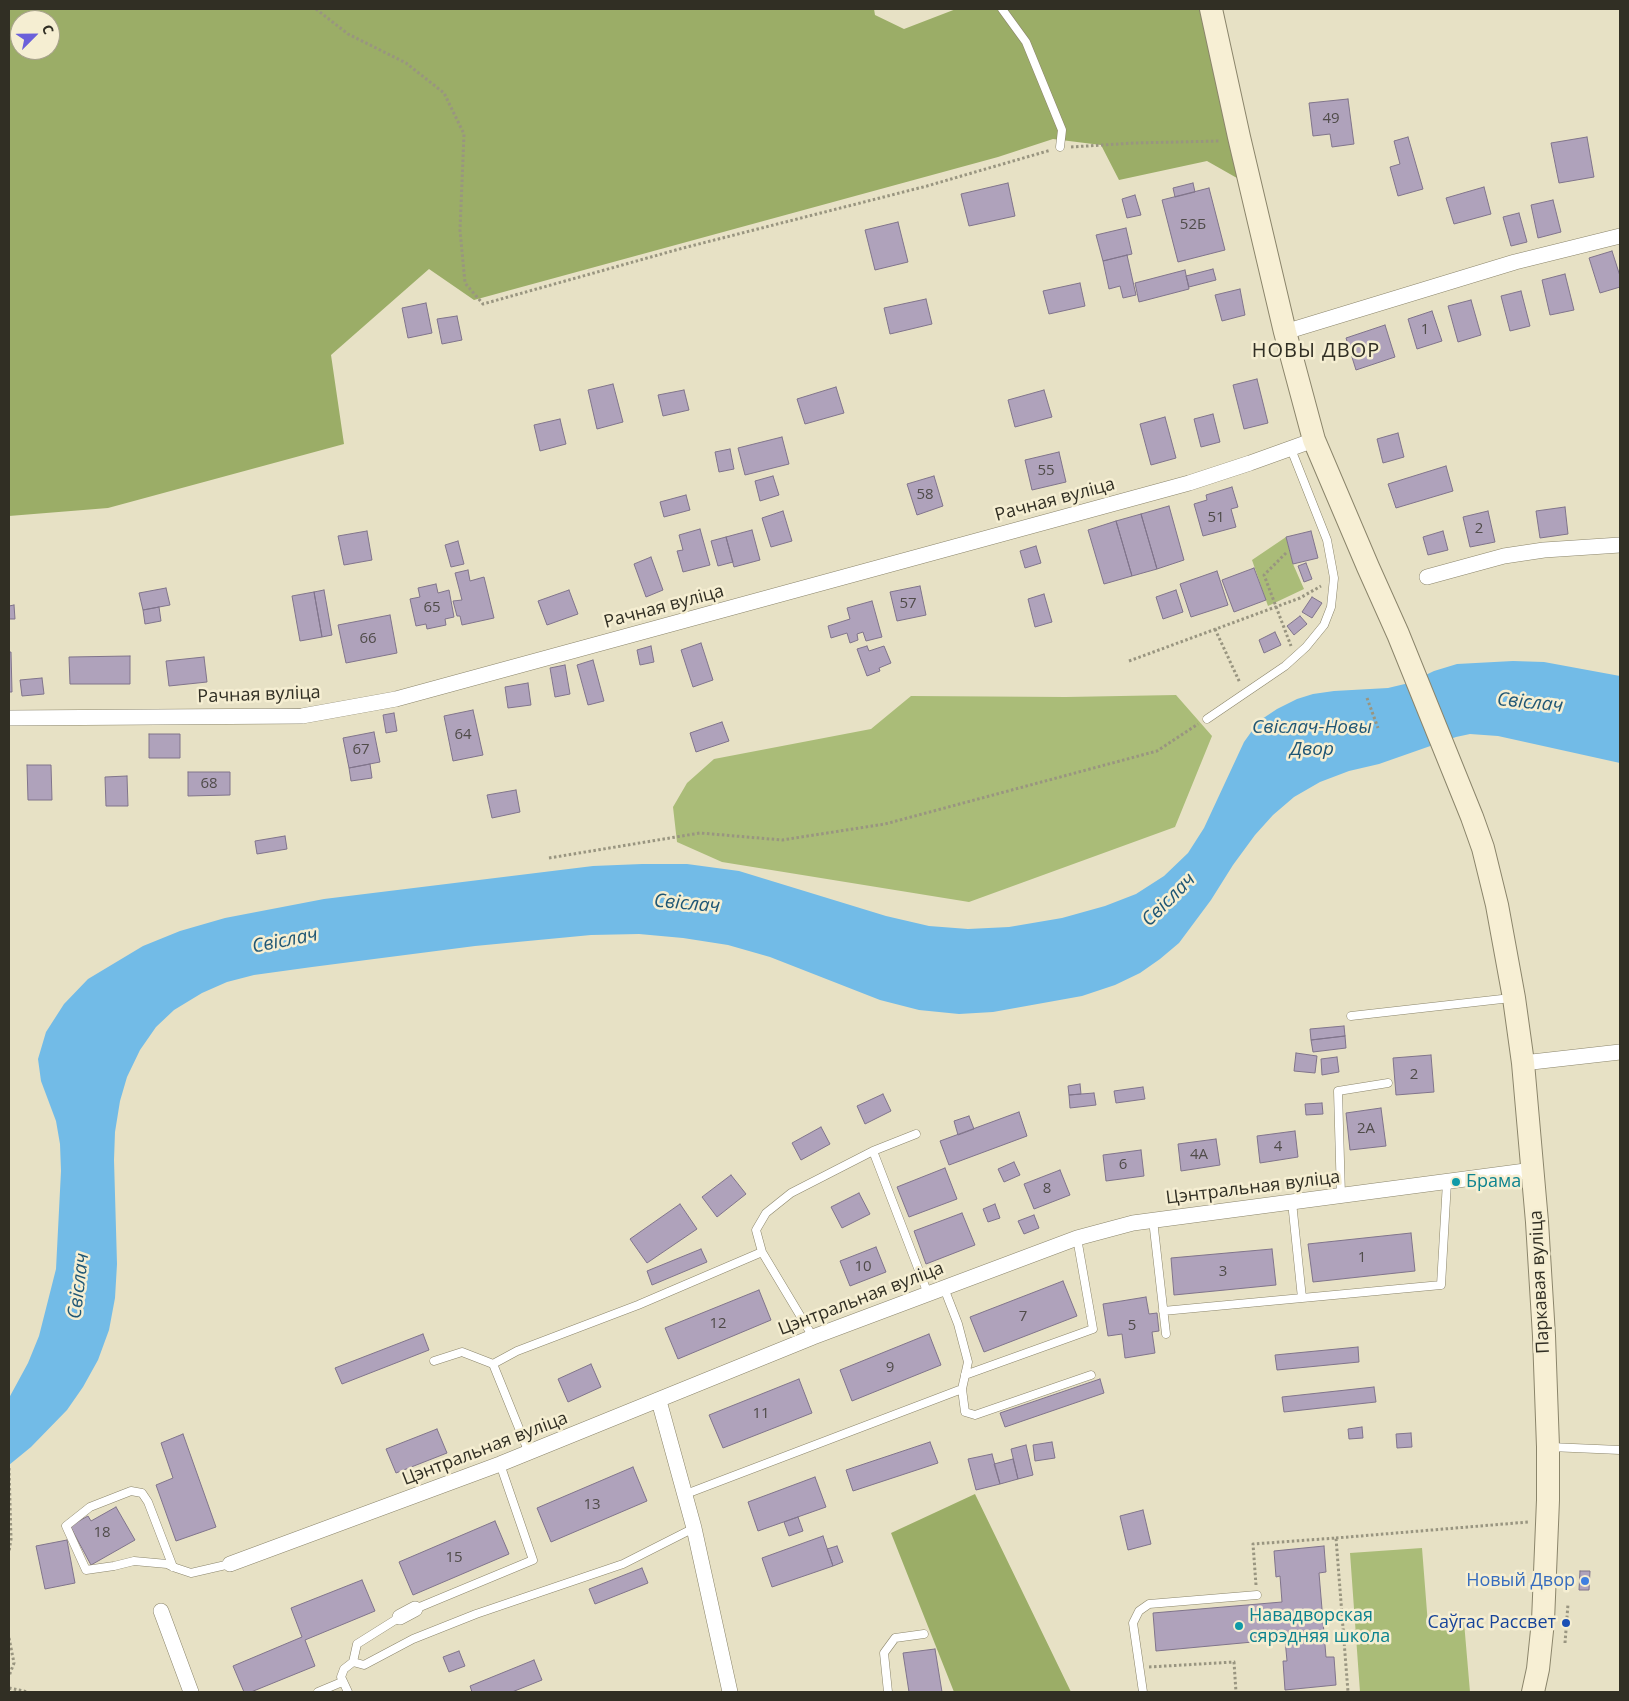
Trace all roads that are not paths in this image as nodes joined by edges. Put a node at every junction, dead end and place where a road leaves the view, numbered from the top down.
1 (1002, 9) edge
2 (1212, 9) edge
3 (1060, 147) road end
4 (1620, 236) edge
5 (1285, 332) junction
6 (1314, 440) junction
7 (1291, 449) junction
8 (1620, 545) edge
9 (1427, 577) dead end
10 (9, 718) edge
11 (1207, 719) road end
12 (1514, 998) junction
13 (1352, 1016) dead end
14 (1620, 1052) edge
15 (1523, 1063) junction
16 (1388, 1083) dead end
17 (916, 1134) dead end
18 (873, 1151) junction
19 (1533, 1170) junction
20 (1447, 1182) junction
21 (1340, 1196) junction
22 (1292, 1202) junction
23 (1153, 1220) junction
24 (1077, 1238) junction
25 (762, 1252) junction
26 (944, 1288) junction
27 (928, 1294) junction
28 (1302, 1298) junction
29 (1163, 1311) junction
30 (1166, 1334) dead end
31 (813, 1337) junction
32 (434, 1361) dead end
33 (493, 1364) junction
34 (965, 1375) junction
35 (1091, 1375) dead end
36 (962, 1389) junction
37 (659, 1401) junction
38 (1548, 1447) junction
39 (1620, 1450) edge
40 (529, 1453) junction
41 (500, 1464) junction
42 (686, 1494) junction
43 (694, 1528) junction
44 (230, 1564) joint
45 (173, 1567) junction
46 (1257, 1595) road end
47 (415, 1609) joint
48 (160, 1611) dead end
49 (400, 1617) joint
50 (924, 1634) dead end
51 (353, 1662) junction
52 (342, 1682) junction
53 (191, 1692) edge
54 (318, 1692) edge
55 (348, 1692) edge
56 (730, 1692) edge
57 (888, 1692) edge
58 (1143, 1692) edge
59 (1533, 1692) edge

1 - 3 lane
2 - 5 main road, Паркавая вуліца
4 - 5 street
5 - 6 main road, Паркавая вуліца
6 - 7 street, Рачная вуліца
6 - 12 main road, Паркавая вуліца
7 - 10 street, Рачная вуліца
7 - 11 lane
8 - 9 street
12 - 13 lane
12 - 15 main road, Паркавая вуліца
14 - 15 street
15 - 19 main road, Паркавая вуліца
16 - 21 lane
17 - 18 lane
18 - 25 lane
18 - 27 lane
19 - 20 street, Цэнтральная вуліца
19 - 38 main road, Паркавая вуліца
20 - 21 street, Цэнтральная вуліца
20 - 28 lane
21 - 22 street, Цэнтральная вуліца
22 - 23 street, Цэнтральная вуліца
22 - 28 lane
23 - 24 street, Цэнтральная вуліца
23 - 29 lane
24 - 26 street, Цэнтральная вуліца
24 - 34 lane
25 - 31 lane
25 - 33 lane
26 - 27 street, Цэнтральная вуліца
26 - 34 lane
27 - 31 street, Цэнтральная вуліца
28 - 29 lane
29 - 30 lane
31 - 37 street, Цэнтральная вуліца
32 - 33 lane
33 - 40 lane
34 - 36 lane
35 - 36 lane
36 - 42 lane
37 - 40 street, Цэнтральная вуліца
37 - 42 street
38 - 39 lane
38 - 59 main road, Паркавая вуліца
40 - 41 street, Цэнтральная вуліца
41 - 44 street, Цэнтральная вуліца
41 - 47 lane
42 - 43 street
43 - 51 lane
43 - 56 street
44 - 45 lane
45 - 45 lane
46 - 58 lane
47 - 49 street
48 - 53 street
49 - 51 lane
50 - 57 lane
51 - 52 lane
52 - 54 lane
52 - 55 lane

